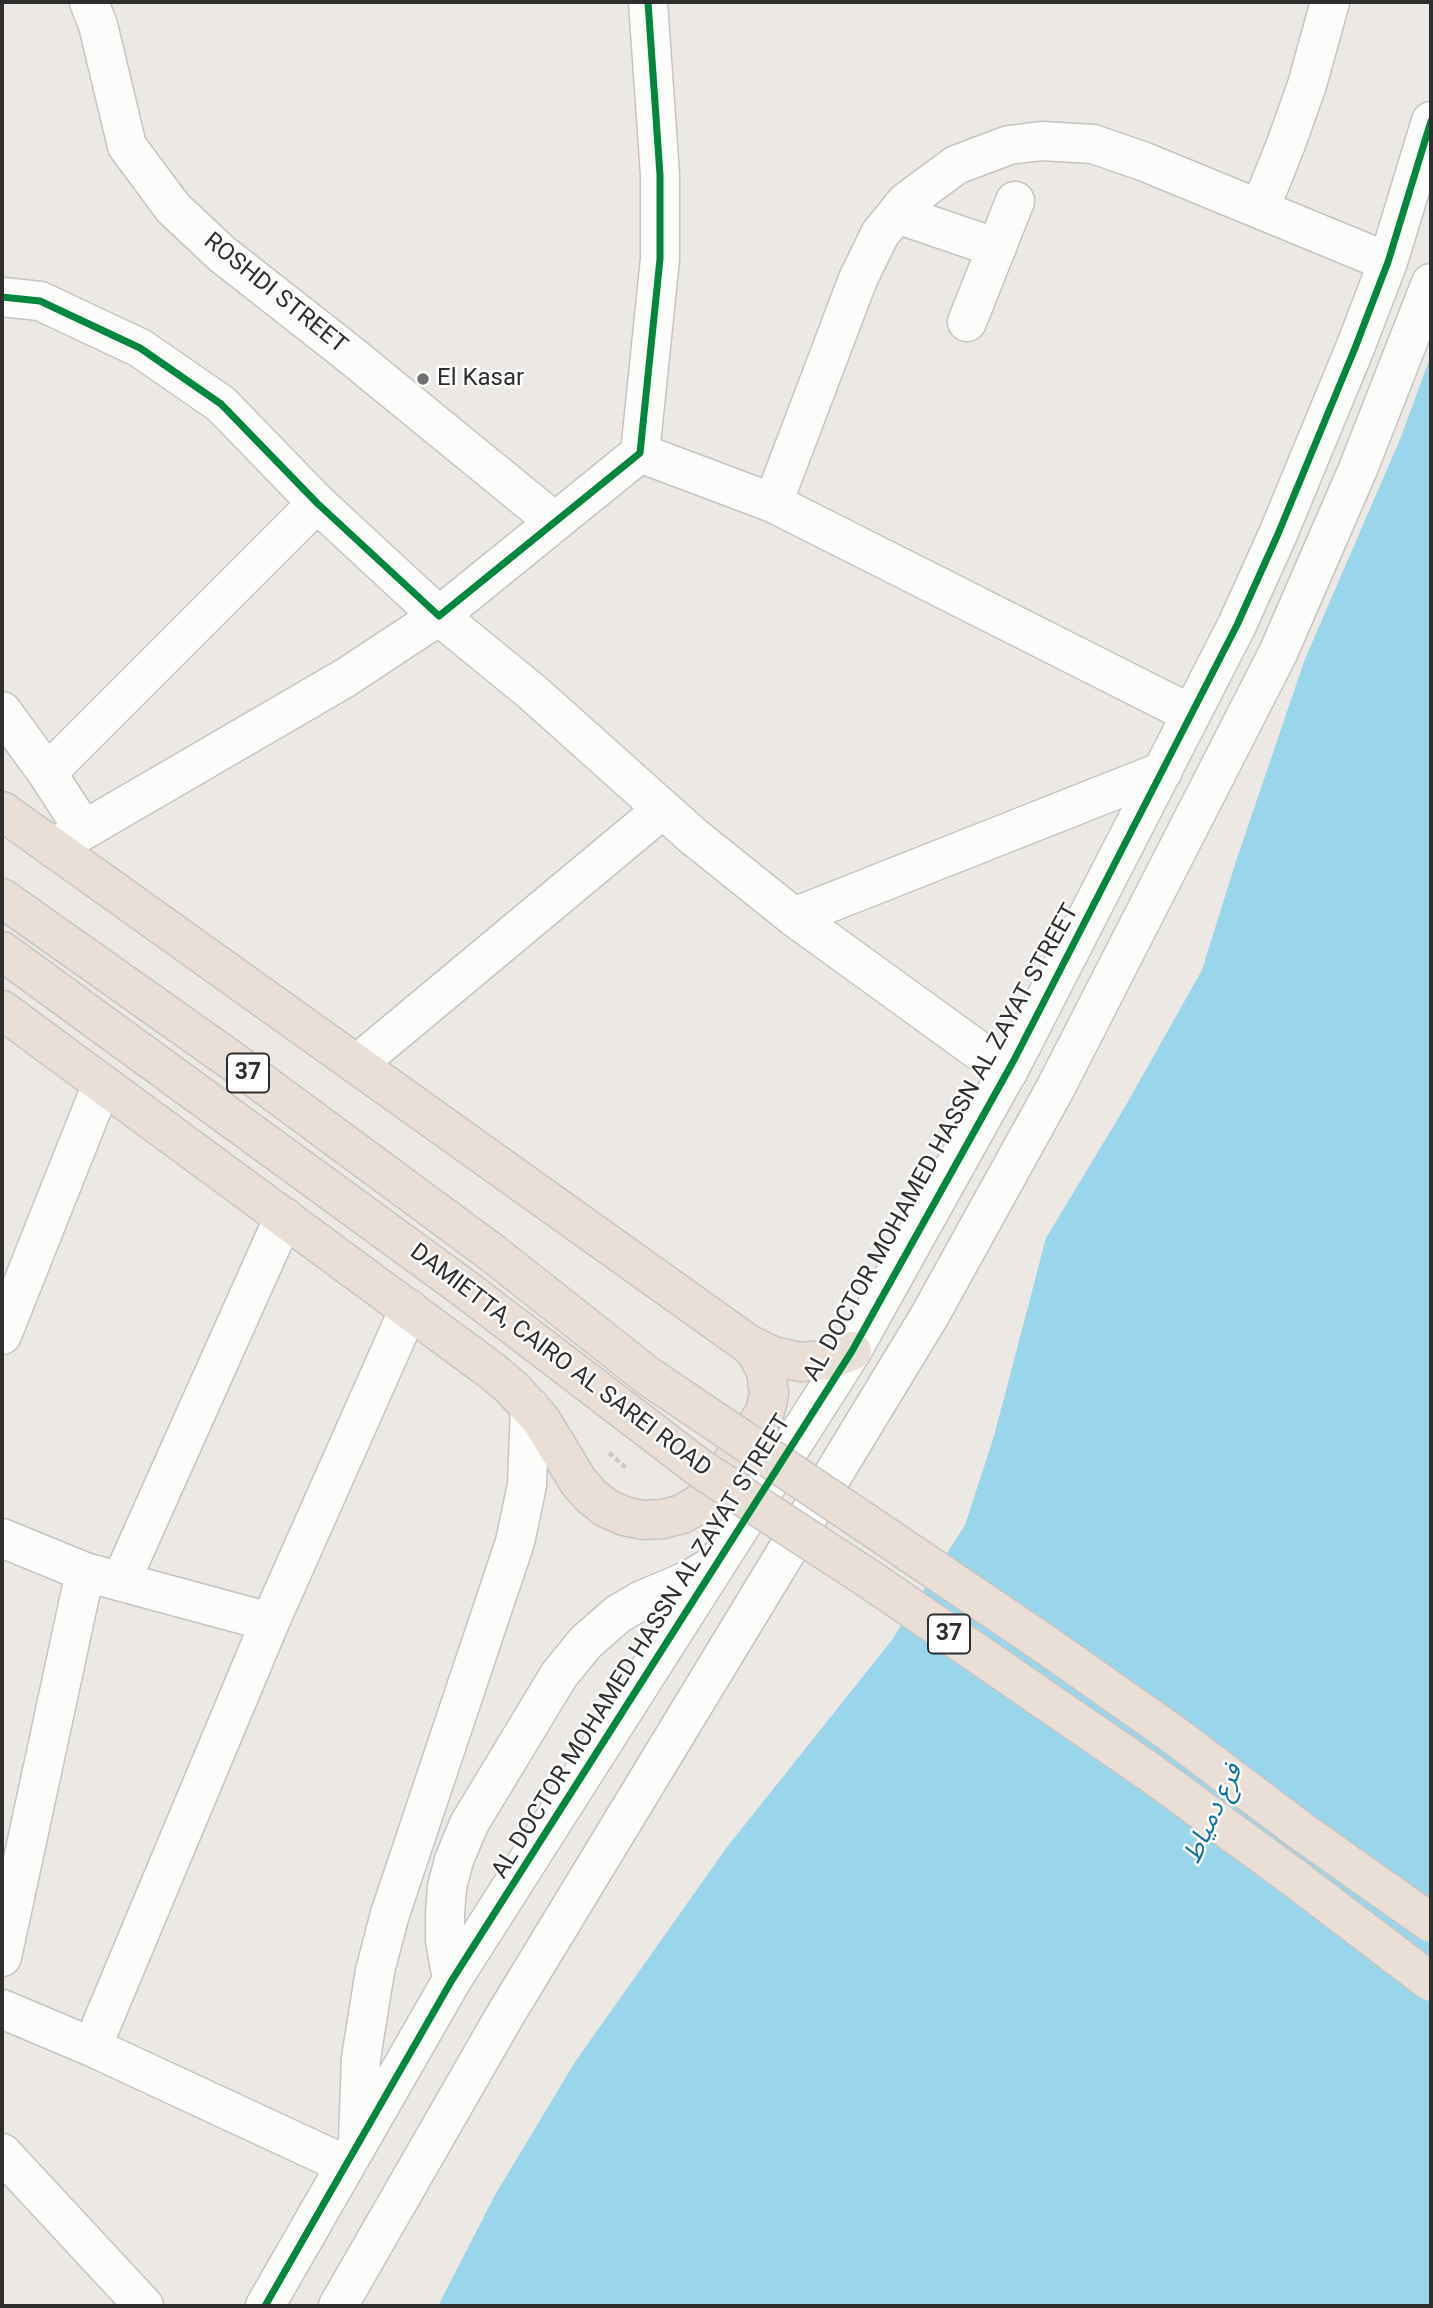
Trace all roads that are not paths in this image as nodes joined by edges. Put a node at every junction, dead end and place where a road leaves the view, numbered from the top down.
1 (89, 2) edge
2 (648, 2) edge
3 (1330, 2) edge
4 (1431, 121) edge
5 (1015, 201) dead end
6 (1260, 209) junction
7 (897, 214) junction
8 (996, 248) junction
9 (1388, 262) junction
10 (1431, 283) edge
11 (2, 297) edge
12 (967, 322) dead end
13 (640, 453) junction
14 (317, 503) junction
15 (773, 503) junction
16 (555, 522) junction
17 (439, 616) junction
18 (2, 711) edge
19 (1191, 714) junction
20 (1163, 771) junction
21 (47, 773) junction
22 (663, 810) junction
23 (2, 811) edge
24 (68, 839) junction
25 (2, 898) edge
26 (794, 917) junction
27 (2, 951) edge
28 (2, 1010) edge
29 (357, 1064) junction
30 (1008, 1072) junction
31 (102, 1084) junction
32 (284, 1217) junction
33 (409, 1309) junction
34 (2, 1335) edge
35 (748, 1344) junction
36 (852, 1351) junction
37 (530, 1407) junction
38 (2, 1538) edge
39 (720, 1561) junction
40 (103, 1576) junction
41 (270, 1622) junction
42 (1431, 1923) edge
43 (2, 1957) edge
44 (452, 1980) junction
45 (1431, 1982) edge
46 (2, 2009) edge
47 (92, 2048) junction
48 (2, 2153) edge
49 (352, 2156) junction
50 (144, 2306) edge
51 (265, 2306) edge
52 (338, 2306) edge

1 - 16 street, ROSHDI STREET
2 - 13 street
3 - 6 street
4 - 9 street, AL DOCTOR MOHAMED HASSN AL ZAYAT STREET
5 - 8 street
6 - 7 street
6 - 9 street
7 - 8 street
7 - 15 street
8 - 12 street
9 - 19 street, AL DOCTOR MOHAMED HASSN AL ZAYAT STREET
10 - 52 street
11 - 14 street
13 - 15 street
13 - 16 street
14 - 17 street
14 - 21 street
15 - 19 street
16 - 17 street
17 - 22 street
17 - 24 street
18 - 21 street
19 - 20 street, AL DOCTOR MOHAMED HASSN AL ZAYAT STREET
20 - 26 street
20 - 30 street, AL DOCTOR MOHAMED HASSN AL ZAYAT STREET
21 - 24 street
22 - 26 street
22 - 29 street
23 - 24 highway
24 - 29 highway
25 - 42 highway, DAMIETTA, CAIRO AL SAREI ROAD / 37, bridge
26 - 30 street
27 - 45 highway, DAMIETTA, CAIRO AL SAREI ROAD / 37, bridge
28 - 31 highway
29 - 35 highway
30 - 36 street, AL DOCTOR MOHAMED HASSN AL ZAYAT STREET
31 - 32 highway
31 - 34 street
32 - 33 highway
32 - 40 street
33 - 37 highway
33 - 41 street
35 - 36 highway
35 - 37 highway
36 - 39 street, AL DOCTOR MOHAMED HASSN AL ZAYAT STREET
37 - 49 street
38 - 40 street
39 - 44 street, AL DOCTOR MOHAMED HASSN AL ZAYAT STREET
39 - 44 street
40 - 41 street
40 - 43 street
41 - 47 street
44 - 49 street, AL DOCTOR MOHAMED HASSN AL ZAYAT STREET
46 - 47 street
47 - 49 street
48 - 50 street
49 - 51 street, AL DOCTOR MOHAMED HASSN AL ZAYAT STREET

